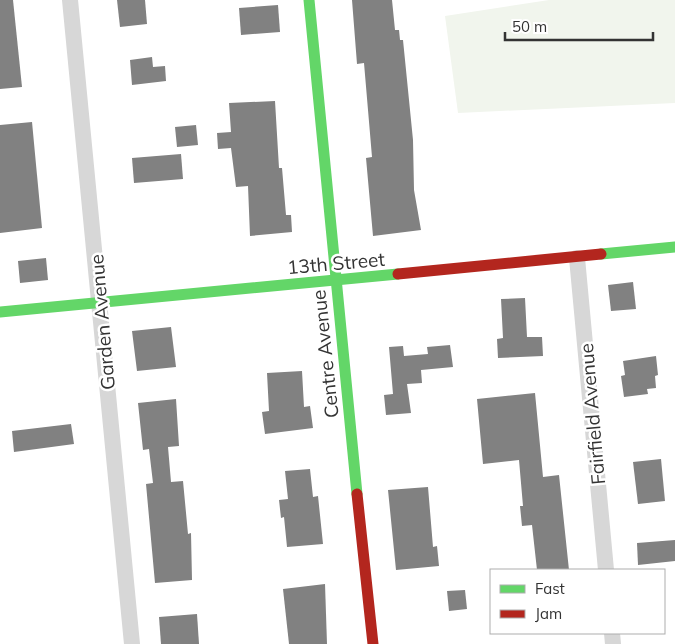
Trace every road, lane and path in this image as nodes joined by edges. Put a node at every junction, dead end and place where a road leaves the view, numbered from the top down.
1 (70, 0) edge
2 (309, 0) edge
3 (675, 247) edge
4 (577, 258) junction
5 (335, 280) junction
6 (100, 303) junction
7 (0, 312) edge
8 (606, 569) edge
9 (132, 644) edge
10 (372, 644) edge

1 - 6 street, Garden Avenue
2 - 5 street, Centre Avenue
3 - 4 street, 13th Street
4 - 5 street, 13th Street
4 - 8 street, Fairfield Avenue
5 - 6 street, 13th Street
5 - 10 street, Centre Avenue
6 - 7 street, 13th Street
6 - 9 street, Garden Avenue

